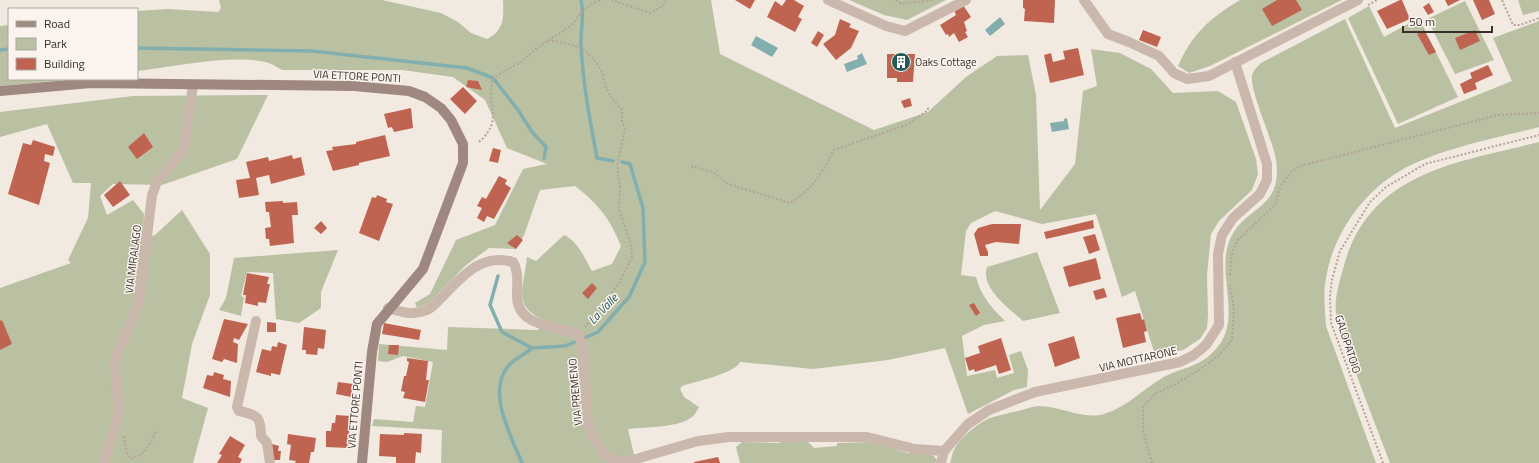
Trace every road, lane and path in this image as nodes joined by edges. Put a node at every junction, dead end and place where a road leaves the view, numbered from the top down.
1 (601, 0) edge
2 (611, 0) edge
3 (668, 0) edge
4 (828, 0) edge
5 (896, 0) edge
6 (934, 0) edge
7 (966, 0) edge
8 (1084, 0) edge
9 (1358, 0) edge
10 (1502, 0) edge
11 (1539, 18) edge
12 (548, 40) junction
13 (1235, 62) junction
14 (193, 85) junction
15 (0, 91) edge
16 (928, 107) dead end
17 (1539, 113) edge
18 (1539, 135) edge
19 (479, 142) dead end
20 (691, 166) dead end
21 (388, 308) junction
22 (256, 321) dead end
23 (576, 334) junction
24 (156, 432) dead end
25 (123, 434) dead end
26 (944, 451) junction
27 (104, 463) edge
28 (270, 463) edge
29 (362, 463) edge
30 (941, 463) edge
31 (1152, 463) edge
32 (1383, 463) edge

1 - 12 path
2 - 3 path
4 - 7 street
5 - 6 path
8 - 13 street
9 - 13 street
10 - 11 path
12 - 19 path
12 - 23 path
13 - 26 street, VIA MOTTARONE
14 - 15 street, VIA ETTORE PONTI
14 - 21 street, VIA ETTORE PONTI
14 - 27 street, VIA MIRALAGO
16 - 20 path
17 - 31 path
18 - 32 path, GALOPATOIO
21 - 23 street
21 - 29 street, VIA ETTORE PONTI
22 - 28 street
23 - 26 street, VIA PREMENO
24 - 25 path
26 - 30 street, VIA MOTTARONE

